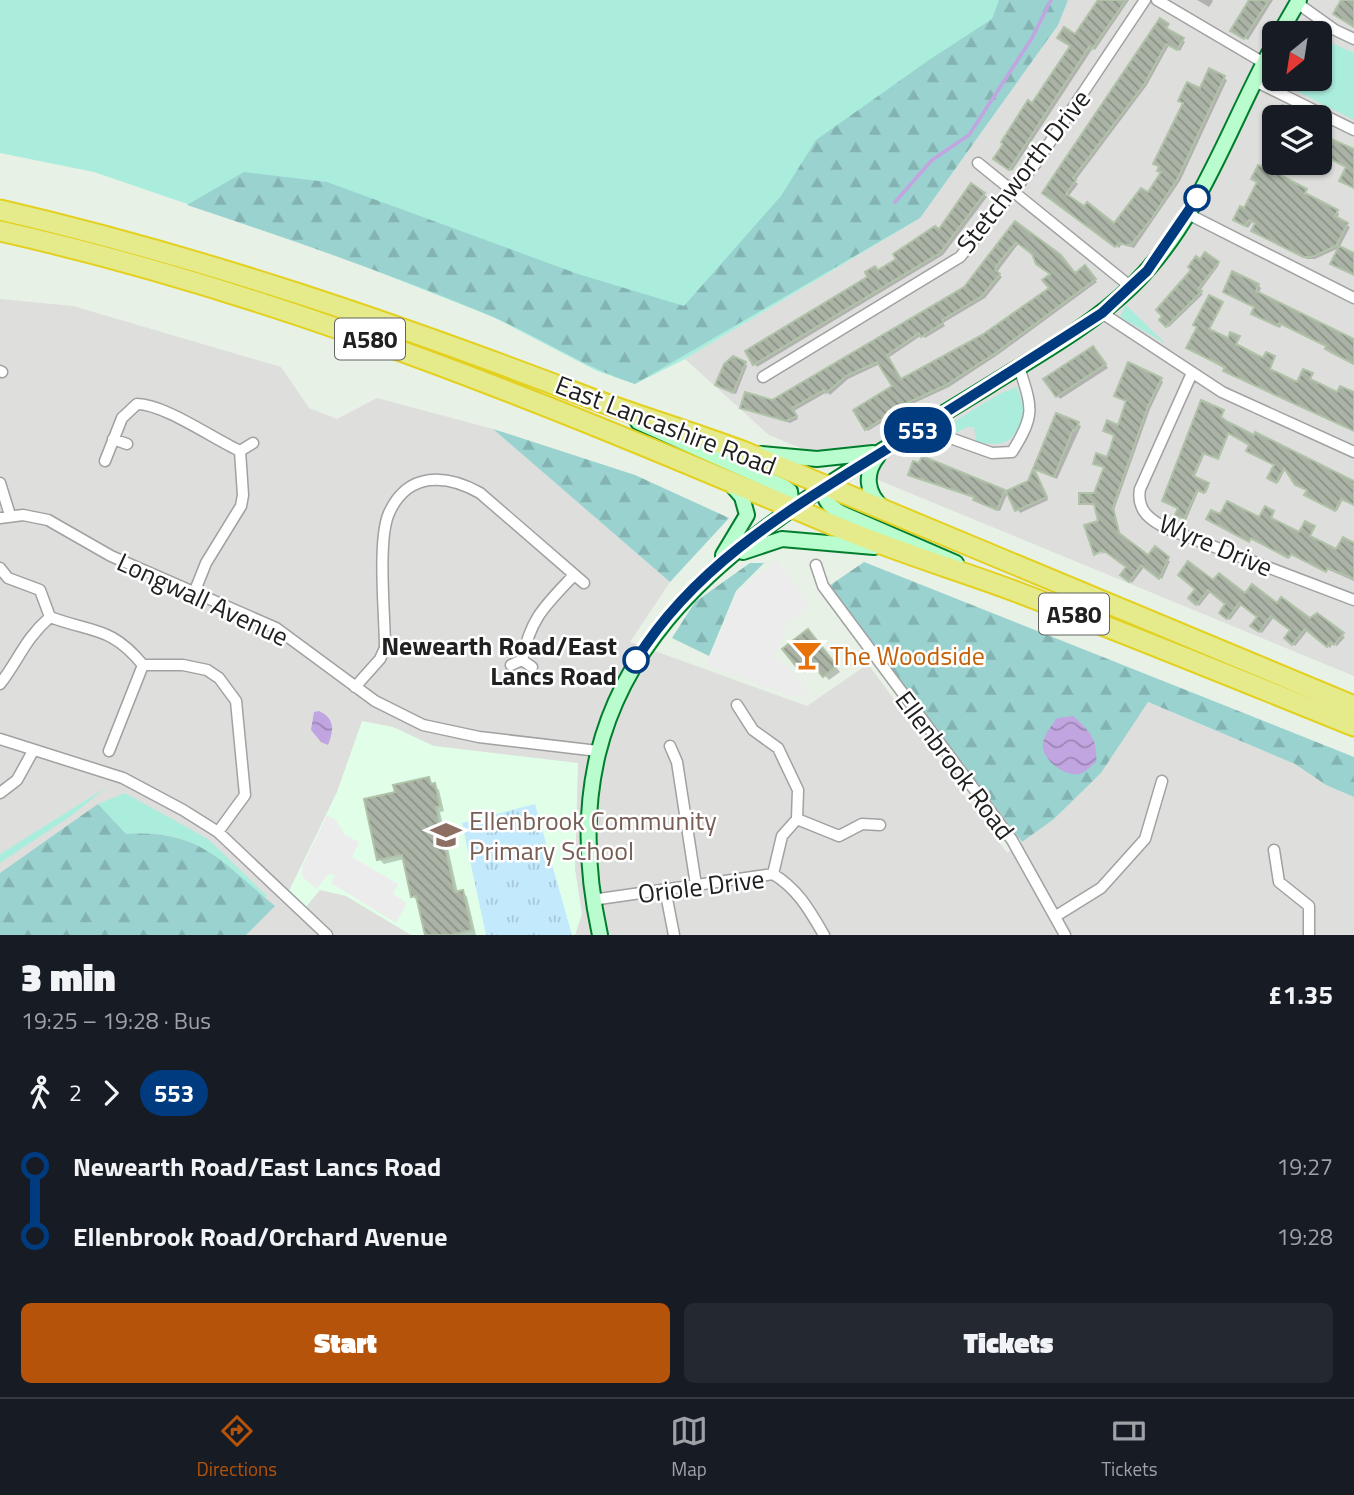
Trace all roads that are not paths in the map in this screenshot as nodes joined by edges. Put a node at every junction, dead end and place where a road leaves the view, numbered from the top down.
1 (1145, 0) edge
2 (1157, 0) edge
3 (1298, 2) edge
4 (1287, 21) edge
5 (1354, 39) edge
6 (1262, 62) edge
7 (1262, 67) edge
8 (1255, 81) junction
9 (1354, 130) edge
10 (978, 163) dead end
11 (1014, 192) junction
12 (0, 210) edge
13 (1188, 214) junction
14 (0, 231) edge
15 (1132, 287) junction
16 (1354, 298) edge
17 (1102, 313) junction
18 (1019, 367) junction
19 (1192, 373) junction
20 (763, 377) dead end
21 (593, 399) junction
22 (113, 439) junction
23 (953, 439) dead end
24 (253, 443) dead end
25 (127, 444) dead end
26 (240, 451) junction
27 (745, 452) junction
28 (881, 452) junction
29 (1354, 452) edge
30 (105, 461) dead end
31 (729, 482) junction
32 (0, 483) edge
33 (823, 487) junction
34 (792, 507) junction
35 (888, 511) junction
36 (5, 516) edge
37 (900, 551) junction
38 (816, 565) dead end
39 (0, 568) edge
40 (714, 568) junction
41 (574, 575) junction
42 (584, 583) dead end
43 (1017, 592) junction
44 (194, 593) junction
45 (1354, 600) edge
46 (50, 617) junction
47 (523, 660) junction
48 (512, 664) dead end
49 (143, 665) junction
50 (532, 667) dead end
51 (0, 684) edge
52 (355, 687) junction
53 (737, 705) dead end
54 (1354, 706) edge
55 (1354, 726) edge
56 (116, 735) junction
57 (0, 739) edge
58 (127, 739) dead end
59 (670, 746) dead end
60 (33, 751) junction
61 (109, 751) dead end
62 (598, 751) junction
63 (1162, 781) dead end
64 (0, 793) edge
65 (1158, 799) junction
66 (1170, 799) dead end
67 (797, 819) junction
68 (880, 825) dead end
69 (218, 832) junction
70 (1275, 850) dead end
71 (773, 874) junction
72 (696, 885) junction
73 (665, 889) junction
74 (592, 900) junction
75 (1056, 916) junction
76 (327, 935) edge
77 (600, 935) edge
78 (674, 935) edge
79 (824, 935) edge
80 (1065, 935) edge
81 (1309, 935) edge

1 - 11 street, Stetchworth Drive
2 - 6 street
3 - 4 street
3 - 5 street
7 - 8 street
8 - 9 street
8 - 13 street
10 - 11 street
11 - 15 street
11 - 20 street, Stetchworth Drive
12 - 21 highway, East Lancashire Road / A580
13 - 15 street
13 - 16 street
14 - 31 highway, East Lancashire Road / A580
15 - 17 street
17 - 18 street
17 - 19 street
18 - 23 street
18 - 28 street
19 - 29 street
19 - 45 street, Wyre Drive
21 - 27 highway, East Lancashire Road / A580
21 - 34 street
22 - 25 street
22 - 26 street
22 - 30 street
24 - 26 street
26 - 44 street
27 - 28 street
27 - 33 highway, East Lancashire Road / A580
28 - 33 street
28 - 35 street
31 - 34 highway, East Lancashire Road / A580
31 - 40 street
32 - 36 street
33 - 34 street
33 - 35 highway, East Lancashire Road / A580
33 - 43 street
34 - 37 highway, East Lancashire Road / A580
34 - 40 street
35 - 54 highway, East Lancashire Road / A580
36 - 44 street, Longwall Avenue
37 - 40 street
37 - 43 highway, East Lancashire Road / A580
38 - 75 street, Ellenbrook Road
39 - 46 street
40 - 62 street
41 - 42 street
41 - 47 street
41 - 52 street
43 - 55 highway, East Lancashire Road / A580
44 - 52 street, Longwall Avenue
46 - 49 street
46 - 51 street
47 - 48 street
47 - 50 street
49 - 56 street
49 - 69 street
52 - 62 street, Longwall Avenue
53 - 67 street
56 - 58 street
56 - 61 street
57 - 60 street
59 - 72 street
60 - 64 street
60 - 69 street
62 - 74 street
63 - 65 street
65 - 66 street
65 - 75 street
67 - 68 street
67 - 71 street
69 - 76 street
70 - 81 street
71 - 72 street, Oriole Drive
71 - 79 street, Oriole Drive
72 - 73 street, Oriole Drive
73 - 74 street, Oriole Drive
73 - 78 street
74 - 77 street
75 - 80 street, Ellenbrook Road

